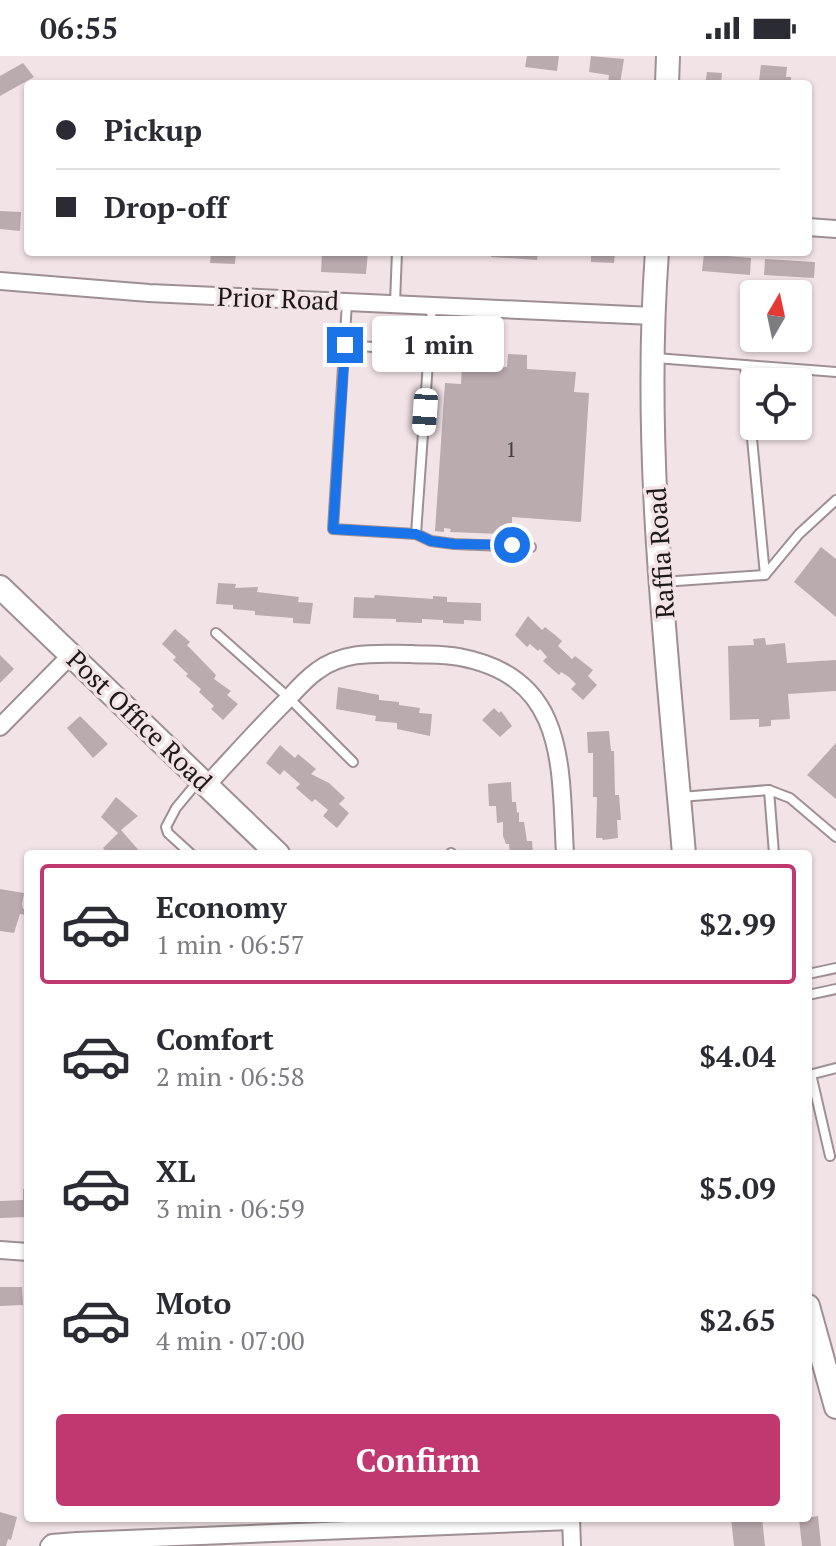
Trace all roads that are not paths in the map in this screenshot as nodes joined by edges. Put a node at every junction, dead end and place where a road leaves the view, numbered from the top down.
1 (668, 56) edge
2 (667, 80) edge
3 (812, 227) edge
4 (836, 229) edge
5 (397, 256) edge
6 (657, 256) edge
7 (0, 281) edge
8 (347, 301) junction
9 (395, 303) junction
10 (432, 304) junction
11 (653, 316) junction
12 (345, 345) junction
13 (429, 351) junction
14 (651, 358) junction
15 (745, 365) junction
16 (836, 372) edge
17 (836, 500) edge
18 (416, 534) junction
19 (531, 547) dead end
20 (765, 575) junction
21 (662, 582) junction
22 (0, 587) edge
23 (216, 633) dead end
24 (71, 655) junction
25 (289, 698) junction
26 (0, 727) edge
27 (353, 762) dead end
28 (204, 782) junction
29 (769, 790) junction
30 (680, 797) junction
31 (836, 837) edge
32 (187, 850) edge
33 (274, 850) edge
34 (565, 850) edge
35 (684, 850) edge
36 (774, 850) edge
37 (836, 968) edge
38 (812, 973) edge
39 (836, 989) edge
40 (812, 994) edge
41 (836, 1068) edge
42 (812, 1074) edge
43 (812, 1087) edge
44 (830, 1156) dead end
45 (0, 1250) edge
46 (24, 1252) edge
47 (812, 1319) edge
48 (812, 1366) edge
49 (833, 1387) edge
50 (836, 1407) edge
51 (524, 1522) edge
52 (571, 1522) edge
53 (49, 1546) edge
54 (572, 1546) edge

1 - 2 main road
3 - 4 street
5 - 9 lane
6 - 11 main road, Raffia Road
7 - 8 street, Prior Road
8 - 9 street, Prior Road
8 - 12 lane
9 - 10 street, Prior Road
10 - 11 street, Prior Road
10 - 13 lane
11 - 14 main road, Raffia Road
12 - 13 lane
12 - 18 lane
13 - 18 lane
14 - 15 lane
14 - 21 main road, Raffia Road
15 - 16 lane
15 - 20 lane
17 - 20 lane
18 - 19 lane
20 - 21 lane
21 - 30 main road, Raffia Road
22 - 24 main road, Post Office Road
23 - 25 lane
24 - 26 street
24 - 28 main road, Post Office Road
25 - 27 lane
25 - 28 street
25 - 34 street
28 - 32 lane
28 - 33 main road, Post Office Road
29 - 30 lane
29 - 31 lane
29 - 36 lane
30 - 35 main road, Raffia Road
37 - 38 lane
39 - 40 lane
41 - 42 lane
43 - 44 lane
45 - 46 street
47 - 49 main road
48 - 49 main road
49 - 50 main road
51 - 53 street
52 - 54 street

